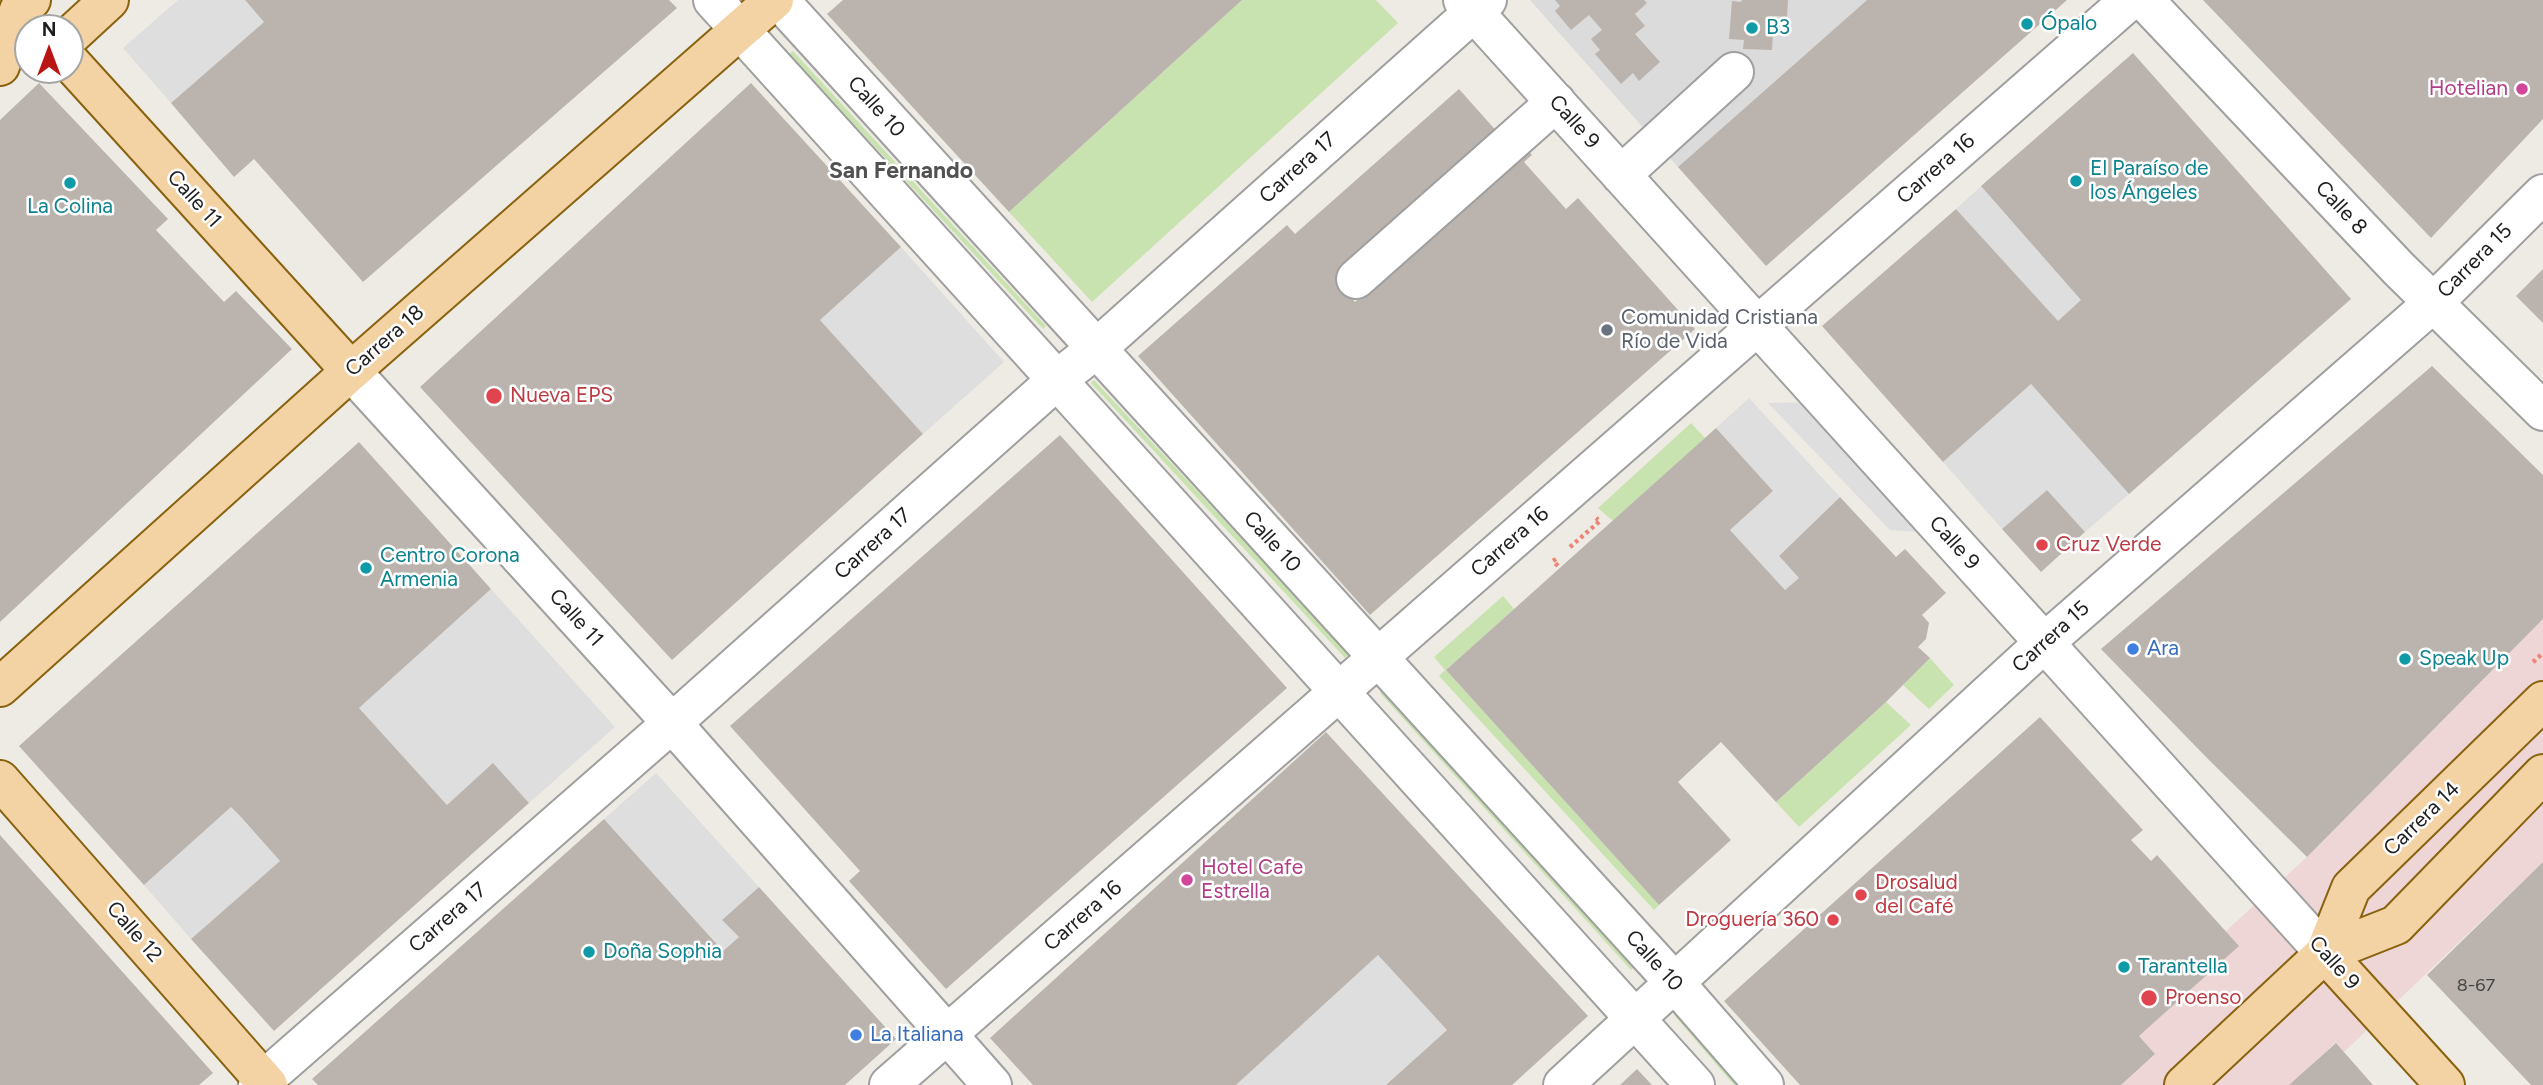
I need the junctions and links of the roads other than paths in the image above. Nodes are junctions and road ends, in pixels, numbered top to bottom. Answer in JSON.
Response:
{"nodes":[{"id":1,"x":109,"y":0,"type":"edge"},
{"id":2,"x":713,"y":0,"type":"edge"},
{"id":3,"x":774,"y":0,"type":"edge"},
{"id":4,"x":779,"y":0,"type":"edge"},
{"id":5,"x":2130,"y":0,"type":"edge"},
{"id":6,"x":2144,"y":0,"type":"edge"},
{"id":7,"x":1475,"y":4,"type":"edge"},
{"id":8,"x":84,"y":23,"type":"edge"},
{"id":9,"x":739,"y":28,"type":"junction"},
{"id":10,"x":14,"y":35,"type":"edge"},
{"id":11,"x":0,"y":66,"type":"edge"},
{"id":12,"x":1734,"y":72,"type":"dead end"},
{"id":13,"x":84,"y":77,"type":"edge"},
{"id":14,"x":1556,"y":102,"type":"junction"},
{"id":15,"x":1621,"y":174,"type":"junction"},
{"id":16,"x":2543,"y":194,"type":"edge"},
{"id":17,"x":1356,"y":279,"type":"dead end"},
{"id":18,"x":2432,"y":303,"type":"junction"},
{"id":19,"x":1757,"y":325,"type":"junction"},
{"id":20,"x":1096,"y":349,"type":"junction"},
{"id":21,"x":351,"y":371,"type":"junction"},
{"id":22,"x":1058,"y":379,"type":"junction"},
{"id":23,"x":2543,"y":411,"type":"edge"},
{"id":24,"x":2045,"y":643,"type":"junction"},
{"id":25,"x":1377,"y":658,"type":"junction"},
{"id":26,"x":0,"y":687,"type":"edge"},
{"id":27,"x":1340,"y":691,"type":"junction"},
{"id":28,"x":2543,"y":701,"type":"edge"},
{"id":29,"x":671,"y":723,"type":"junction"},
{"id":30,"x":2543,"y":774,"type":"edge"},
{"id":31,"x":0,"y":780,"type":"edge"},
{"id":32,"x":2325,"y":953,"type":"junction"},
{"id":33,"x":1675,"y":983,"type":"junction"},
{"id":34,"x":1637,"y":1019,"type":"junction"},
{"id":35,"x":947,"y":1035,"type":"junction"},
{"id":36,"x":263,"y":1083,"type":"edge"},
{"id":37,"x":890,"y":1085,"type":"edge"},
{"id":38,"x":992,"y":1085,"type":"edge"},
{"id":39,"x":1563,"y":1085,"type":"edge"},
{"id":40,"x":1695,"y":1085,"type":"edge"},
{"id":41,"x":1764,"y":1085,"type":"edge"},
{"id":42,"x":2184,"y":1085,"type":"edge"},
{"id":43,"x":2445,"y":1085,"type":"edge"}],
"edges":[{"from":1,"to":8,"type":"main road"},
{"from":2,"to":9,"type":"street"},
{"from":3,"to":9,"type":"main road","name":"Carrera 18"},
{"from":4,"to":20,"type":"street","name":"Calle 10"},
{"from":5,"to":19,"type":"street","name":"Carrera 16"},
{"from":6,"to":18,"type":"street","name":"Calle 8"},
{"from":7,"to":14,"type":"street","name":"Calle 9"},
{"from":7,"to":20,"type":"street","name":"Carrera 17"},
{"from":9,"to":21,"type":"main road","name":"Carrera 18"},
{"from":9,"to":22,"type":"street"},
{"from":10,"to":11,"type":"main road"},
{"from":12,"to":15,"type":"street"},
{"from":13,"to":21,"type":"main road","name":"Calle 11"},
{"from":14,"to":15,"type":"street","name":"Calle 9"},
{"from":14,"to":17,"type":"street"},
{"from":15,"to":19,"type":"street","name":"Calle 9"},
{"from":16,"to":18,"type":"street","name":"Carrera 15"},
{"from":18,"to":23,"type":"street","name":"Calle 8"},
{"from":18,"to":24,"type":"street","name":"Carrera 15"},
{"from":19,"to":24,"type":"street","name":"Calle 9"},
{"from":19,"to":25,"type":"street","name":"Carrera 16"},
{"from":20,"to":22,"type":"street","name":"Carrera 17"},
{"from":20,"to":25,"type":"street","name":"Calle 10"},
{"from":21,"to":26,"type":"main road","name":"Carrera 18"},
{"from":21,"to":29,"type":"street","name":"Calle 11"},
{"from":22,"to":27,"type":"street"},
{"from":22,"to":29,"type":"street","name":"Carrera 17"},
{"from":24,"to":32,"type":"street","name":"Calle 9"},
{"from":24,"to":33,"type":"street","name":"Carrera 15"},
{"from":25,"to":27,"type":"street","name":"Carrera 16"},
{"from":25,"to":33,"type":"street","name":"Calle 10"},
{"from":27,"to":34,"type":"street"},
{"from":27,"to":35,"type":"street","name":"Carrera 16"},
{"from":28,"to":32,"type":"main road","name":"Carrera 14"},
{"from":29,"to":35,"type":"street","name":"Calle 11"},
{"from":29,"to":36,"type":"street","name":"Carrera 17"},
{"from":30,"to":32,"type":"main road","name":"Carrera 14"},
{"from":31,"to":36,"type":"main road","name":"Calle 12"},
{"from":32,"to":42,"type":"main road","name":"Carrera 14"},
{"from":32,"to":43,"type":"main road","name":"Calle 9"},
{"from":33,"to":34,"type":"street","name":"Carrera 15"},
{"from":33,"to":41,"type":"street","name":"Calle 10"},
{"from":34,"to":39,"type":"street","name":"Carrera 15"},
{"from":34,"to":40,"type":"street"},
{"from":35,"to":37,"type":"street","name":"Carrera 16"},
{"from":35,"to":38,"type":"street","name":"Calle 11"}]}
